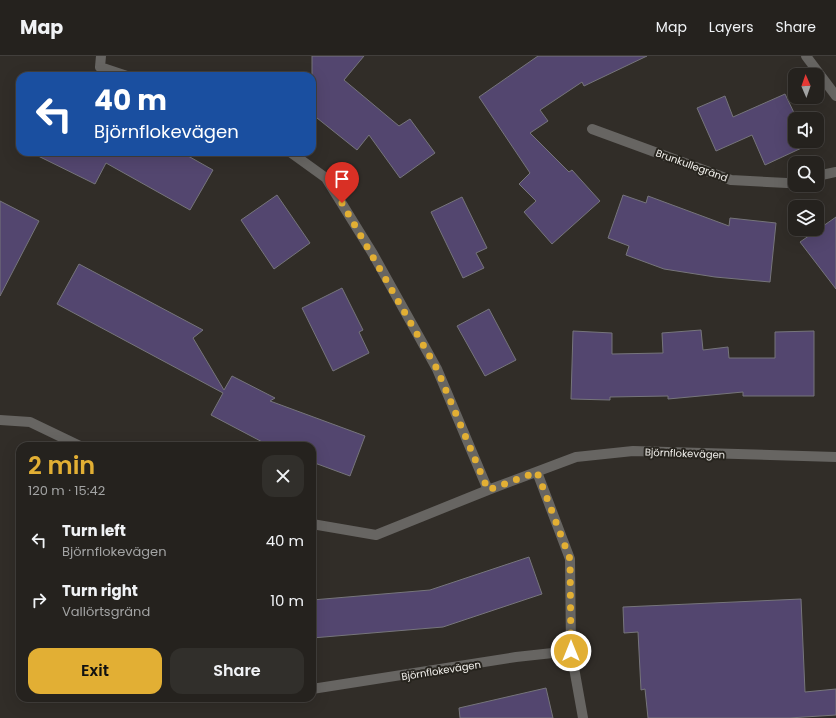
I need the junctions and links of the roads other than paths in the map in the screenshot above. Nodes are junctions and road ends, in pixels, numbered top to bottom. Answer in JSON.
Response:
{"nodes":[{"id":1,"x":101,"y":56,"type":"edge"},
{"id":2,"x":806,"y":56,"type":"edge"},
{"id":3,"x":115,"y":72,"type":"edge"},
{"id":4,"x":836,"y":96,"type":"edge"},
{"id":5,"x":592,"y":129,"type":"dead end"},
{"id":6,"x":296,"y":156,"type":"edge"},
{"id":7,"x":836,"y":172,"type":"edge"},
{"id":8,"x":824,"y":175,"type":"edge"},
{"id":9,"x":788,"y":183,"type":"edge"},
{"id":10,"x":0,"y":420,"type":"edge"},
{"id":11,"x":72,"y":442,"type":"edge"},
{"id":12,"x":836,"y":457,"type":"edge"},
{"id":13,"x":537,"y":472,"type":"junction"},
{"id":14,"x":488,"y":490,"type":"junction"},
{"id":15,"x":316,"y":525,"type":"edge"},
{"id":16,"x":571,"y":651,"type":"junction"},
{"id":17,"x":316,"y":688,"type":"edge"},
{"id":18,"x":583,"y":718,"type":"edge"}],
"edges":[{"from":1,"to":3,"type":"street"},
{"from":2,"to":4,"type":"street"},
{"from":5,"to":9,"type":"street","name":"Brunkullegränd"},
{"from":6,"to":14,"type":"street"},
{"from":7,"to":8,"type":"street"},
{"from":10,"to":11,"type":"street"},
{"from":12,"to":13,"type":"street","name":"Björnflokevägen"},
{"from":13,"to":14,"type":"street","name":"Björnflokevägen"},
{"from":13,"to":16,"type":"street"},
{"from":14,"to":15,"type":"street","name":"Björnflokevägen"},
{"from":16,"to":17,"type":"street","name":"Björnflokevägen"},
{"from":16,"to":18,"type":"street"}]}
